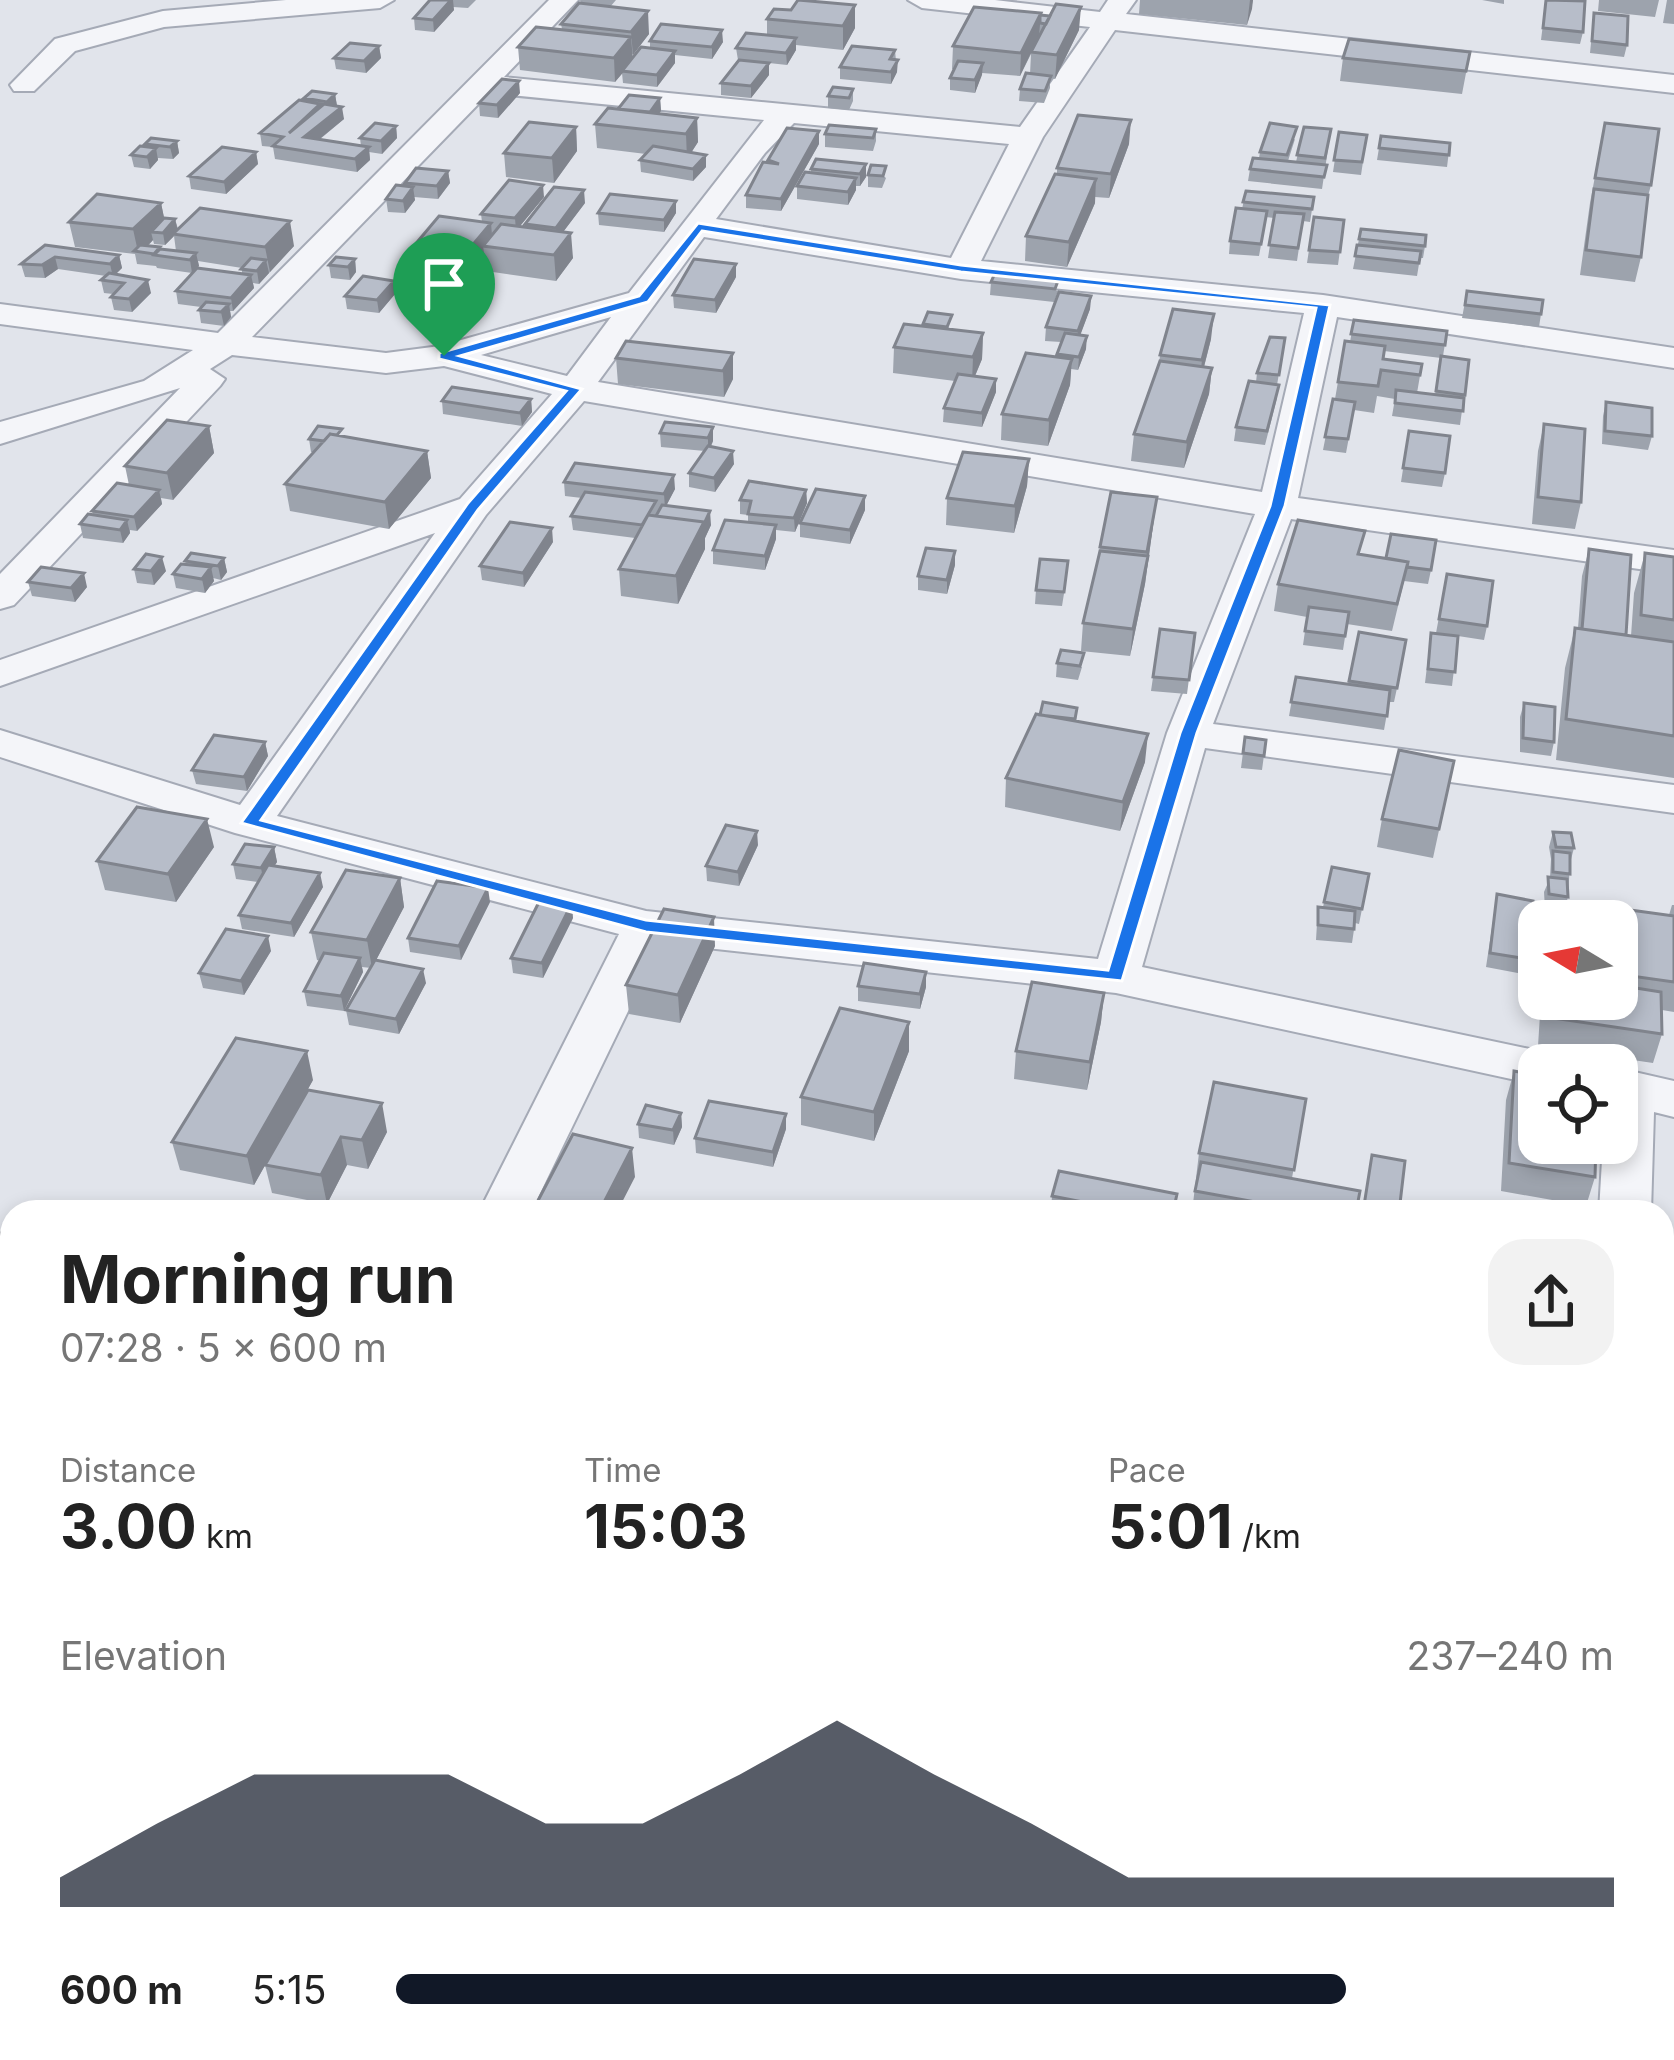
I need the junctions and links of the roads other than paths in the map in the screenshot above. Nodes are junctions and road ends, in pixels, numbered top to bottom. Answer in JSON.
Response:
{"nodes":[{"id":1,"x":134,"y":0,"type":"edge"},
{"id":2,"x":380,"y":0,"type":"edge"},
{"id":3,"x":563,"y":0,"type":"edge"},
{"id":4,"x":922,"y":0,"type":"edge"},
{"id":5,"x":254,"y":12,"type":"junction"},
{"id":6,"x":1116,"y":12,"type":"edge"},
{"id":7,"x":163,"y":19,"type":"junction"},
{"id":8,"x":192,"y":46,"type":"dead end"},
{"id":9,"x":88,"y":69,"type":"dead end"},
{"id":10,"x":478,"y":83,"type":"junction"},
{"id":11,"x":1674,"y":84,"type":"edge"},
{"id":12,"x":12,"y":89,"type":"edge"},
{"id":13,"x":784,"y":116,"type":"junction"},
{"id":14,"x":1028,"y":137,"type":"junction"},
{"id":15,"x":698,"y":226,"type":"junction"},
{"id":16,"x":961,"y":268,"type":"junction"},
{"id":17,"x":644,"y":299,"type":"junction"},
{"id":18,"x":1323,"y":305,"type":"junction"},
{"id":19,"x":0,"y":314,"type":"edge"},
{"id":20,"x":226,"y":344,"type":"junction"},
{"id":21,"x":444,"y":356,"type":"junction"},
{"id":22,"x":1674,"y":358,"type":"edge"},
{"id":23,"x":575,"y":389,"type":"junction"},
{"id":24,"x":0,"y":433,"type":"edge"},
{"id":25,"x":1277,"y":506,"type":"junction"},
{"id":26,"x":473,"y":507,"type":"junction"},
{"id":27,"x":1674,"y":562,"type":"edge"},
{"id":28,"x":0,"y":597,"type":"edge"},
{"id":29,"x":0,"y":674,"type":"edge"},
{"id":30,"x":1188,"y":733,"type":"junction"},
{"id":31,"x":0,"y":743,"type":"edge"},
{"id":32,"x":1674,"y":799,"type":"edge"},
{"id":33,"x":250,"y":823,"type":"junction"},
{"id":34,"x":646,"y":926,"type":"junction"},
{"id":35,"x":1116,"y":977,"type":"junction"},
{"id":36,"x":1518,"y":1063,"type":"edge"},
{"id":37,"x":1640,"y":1090,"type":"edge"},
{"id":38,"x":511,"y":1200,"type":"edge"},
{"id":39,"x":1626,"y":1200,"type":"edge"}],
"edges":[{"from":1,"to":7,"type":"street"},
{"from":2,"to":5,"type":"street"},
{"from":3,"to":10,"type":"street"},
{"from":4,"to":6,"type":"street"},
{"from":5,"to":7,"type":"street"},
{"from":5,"to":8,"type":"street"},
{"from":6,"to":11,"type":"street"},
{"from":6,"to":14,"type":"street"},
{"from":7,"to":12,"type":"street"},
{"from":9,"to":12,"type":"street"},
{"from":10,"to":13,"type":"street"},
{"from":10,"to":20,"type":"street"},
{"from":13,"to":14,"type":"street"},
{"from":13,"to":15,"type":"street"},
{"from":14,"to":16,"type":"street"},
{"from":15,"to":16,"type":"street"},
{"from":15,"to":17,"type":"street"},
{"from":16,"to":18,"type":"street"},
{"from":17,"to":21,"type":"street"},
{"from":17,"to":23,"type":"street"},
{"from":18,"to":22,"type":"street"},
{"from":18,"to":25,"type":"street"},
{"from":19,"to":20,"type":"street"},
{"from":20,"to":21,"type":"street"},
{"from":20,"to":24,"type":"street"},
{"from":20,"to":28,"type":"street"},
{"from":21,"to":23,"type":"street"},
{"from":23,"to":25,"type":"street"},
{"from":23,"to":26,"type":"street"},
{"from":25,"to":27,"type":"street"},
{"from":25,"to":30,"type":"street"},
{"from":26,"to":29,"type":"street"},
{"from":26,"to":33,"type":"street"},
{"from":30,"to":32,"type":"street"},
{"from":30,"to":35,"type":"street"},
{"from":31,"to":33,"type":"street"},
{"from":33,"to":34,"type":"street"},
{"from":34,"to":35,"type":"street"},
{"from":34,"to":38,"type":"street"},
{"from":35,"to":36,"type":"street"},
{"from":37,"to":39,"type":"street"}]}
